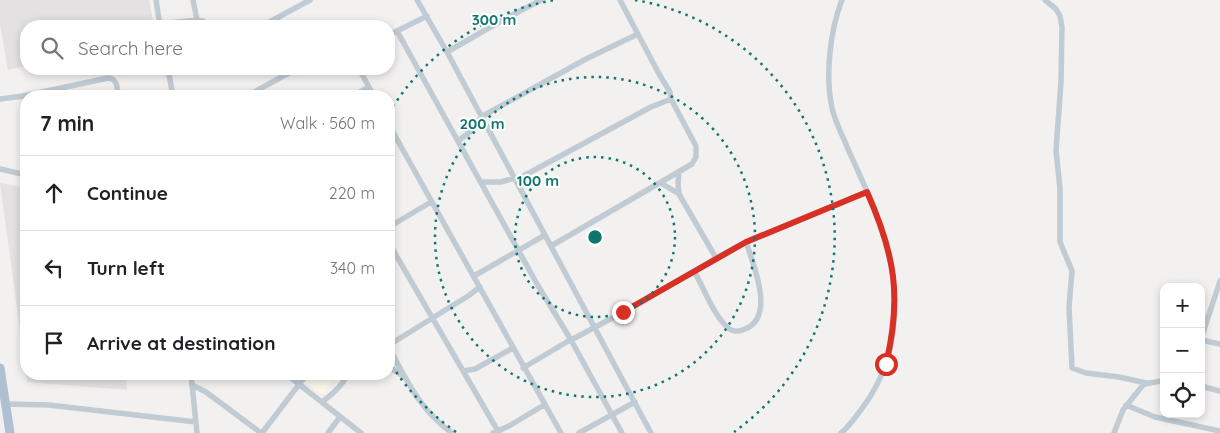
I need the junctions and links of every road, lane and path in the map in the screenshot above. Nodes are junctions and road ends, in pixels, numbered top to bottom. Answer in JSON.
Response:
{"nodes":[{"id":1,"x":156,"y":0,"type":"edge"},
{"id":2,"x":193,"y":0,"type":"edge"},
{"id":3,"x":310,"y":0,"type":"edge"},
{"id":4,"x":418,"y":0,"type":"edge"},
{"id":5,"x":541,"y":0,"type":"edge"},
{"id":6,"x":620,"y":0,"type":"edge"},
{"id":7,"x":842,"y":0,"type":"edge"},
{"id":8,"x":1045,"y":0,"type":"edge"},
{"id":9,"x":427,"y":16,"type":"junction"},
{"id":10,"x":159,"y":20,"type":"edge"},
{"id":11,"x":197,"y":20,"type":"edge"},
{"id":12,"x":273,"y":20,"type":"edge"},
{"id":13,"x":397,"y":31,"type":"joint"},
{"id":14,"x":638,"y":34,"type":"junction"},
{"id":15,"x":447,"y":52,"type":"junction"},
{"id":16,"x":169,"y":75,"type":"edge"},
{"id":17,"x":285,"y":75,"type":"edge"},
{"id":18,"x":362,"y":75,"type":"edge"},
{"id":19,"x":368,"y":87,"type":"junction"},
{"id":20,"x":60,"y":88,"type":"joint"},
{"id":21,"x":51,"y":90,"type":"edge"},
{"id":22,"x":117,"y":90,"type":"edge"},
{"id":23,"x":172,"y":90,"type":"edge"},
{"id":24,"x":258,"y":90,"type":"edge"},
{"id":25,"x":363,"y":90,"type":"edge"},
{"id":26,"x":370,"y":90,"type":"edge"},
{"id":27,"x":20,"y":96,"type":"edge"},
{"id":28,"x":0,"y":99,"type":"edge"},
{"id":29,"x":671,"y":99,"type":"junction"},
{"id":30,"x":481,"y":117,"type":"junction"},
{"id":31,"x":395,"y":136,"type":"edge"},
{"id":32,"x":458,"y":141,"type":"junction"},
{"id":33,"x":0,"y":169,"type":"edge"},
{"id":34,"x":679,"y":172,"type":"junction"},
{"id":35,"x":20,"y":174,"type":"edge"},
{"id":36,"x":516,"y":179,"type":"junction"},
{"id":37,"x":481,"y":182,"type":"junction"},
{"id":38,"x":661,"y":182,"type":"junction"},
{"id":39,"x":867,"y":192,"type":"junction"},
{"id":40,"x":679,"y":194,"type":"junction"},
{"id":41,"x":431,"y":202,"type":"junction"},
{"id":42,"x":395,"y":223,"type":"edge"},
{"id":43,"x":545,"y":235,"type":"junction"},
{"id":44,"x":746,"y":242,"type":"junction"},
{"id":45,"x":551,"y":246,"type":"junction"},
{"id":46,"x":520,"y":251,"type":"junction"},
{"id":47,"x":395,"y":254,"type":"edge"},
{"id":48,"x":716,"y":258,"type":"junction"},
{"id":49,"x":694,"y":271,"type":"junction"},
{"id":50,"x":474,"y":276,"type":"junction"},
{"id":51,"x":1220,"y":281,"type":"edge"},
{"id":52,"x":480,"y":287,"type":"junction"},
{"id":53,"x":432,"y":319,"type":"junction"},
{"id":54,"x":595,"y":327,"type":"junction"},
{"id":55,"x":1205,"y":328,"type":"edge"},
{"id":56,"x":570,"y":340,"type":"junction"},
{"id":57,"x":1205,"y":340,"type":"edge"},
{"id":58,"x":395,"y":342,"type":"edge"},
{"id":59,"x":1220,"y":344,"type":"edge"},
{"id":60,"x":513,"y":348,"type":"junction"},
{"id":61,"x":395,"y":359,"type":"edge"},
{"id":62,"x":0,"y":368,"type":"edge"},
{"id":63,"x":523,"y":368,"type":"junction"},
{"id":64,"x":395,"y":371,"type":"edge"},
{"id":65,"x":463,"y":371,"type":"junction"},
{"id":66,"x":403,"y":376,"type":"junction"},
{"id":67,"x":192,"y":380,"type":"edge"},
{"id":68,"x":294,"y":380,"type":"edge"},
{"id":69,"x":302,"y":380,"type":"edge"},
{"id":70,"x":345,"y":380,"type":"edge"},
{"id":71,"x":1160,"y":381,"type":"edge"},
{"id":72,"x":1149,"y":383,"type":"junction"},
{"id":73,"x":192,"y":384,"type":"junction"},
{"id":74,"x":299,"y":384,"type":"junction"},
{"id":75,"x":1160,"y":385,"type":"edge"},
{"id":76,"x":1205,"y":387,"type":"edge"},
{"id":77,"x":1220,"y":391,"type":"edge"},
{"id":78,"x":322,"y":402,"type":"junction"},
{"id":79,"x":635,"y":402,"type":"junction"},
{"id":80,"x":5,"y":404,"type":"junction"},
{"id":81,"x":544,"y":405,"type":"junction"},
{"id":82,"x":1126,"y":405,"type":"junction"},
{"id":83,"x":612,"y":414,"type":"junction"},
{"id":84,"x":340,"y":417,"type":"junction"},
{"id":85,"x":196,"y":422,"type":"junction"},
{"id":86,"x":847,"y":431,"type":"edge"},
{"id":87,"x":1220,"y":431,"type":"edge"},
{"id":88,"x":497,"y":432,"type":"edge"},
{"id":89,"x":10,"y":433,"type":"edge"},
{"id":90,"x":197,"y":433,"type":"edge"},
{"id":91,"x":261,"y":433,"type":"edge"},
{"id":92,"x":328,"y":433,"type":"edge"},
{"id":93,"x":361,"y":433,"type":"edge"},
{"id":94,"x":452,"y":433,"type":"edge"},
{"id":95,"x":561,"y":433,"type":"edge"},
{"id":96,"x":579,"y":433,"type":"edge"},
{"id":97,"x":622,"y":433,"type":"edge"},
{"id":98,"x":651,"y":433,"type":"edge"},
{"id":99,"x":841,"y":433,"type":"edge"},
{"id":100,"x":1114,"y":433,"type":"edge"}],
"edges":[{"from":1,"to":10,"type":"street"},
{"from":2,"to":11,"type":"street"},
{"from":3,"to":12,"type":"street"},
{"from":4,"to":9,"type":"street"},
{"from":5,"to":15,"type":"street"},
{"from":6,"to":14,"type":"street"},
{"from":7,"to":39,"type":"street"},
{"from":8,"to":72,"type":"street"},
{"from":9,"to":13,"type":"street"},
{"from":9,"to":15,"type":"street"},
{"from":13,"to":32,"type":"street"},
{"from":14,"to":29,"type":"street"},
{"from":14,"to":30,"type":"street"},
{"from":15,"to":30,"type":"street"},
{"from":16,"to":23,"type":"street"},
{"from":17,"to":24,"type":"street"},
{"from":18,"to":19,"type":"street"},
{"from":19,"to":25,"type":"street"},
{"from":19,"to":26,"type":"street"},
{"from":20,"to":21,"type":"street"},
{"from":20,"to":22,"type":"street"},
{"from":27,"to":28,"type":"street"},
{"from":29,"to":34,"type":"street"},
{"from":29,"to":36,"type":"street"},
{"from":30,"to":32,"type":"street"},
{"from":30,"to":36,"type":"street"},
{"from":31,"to":41,"type":"street"},
{"from":32,"to":37,"type":"street"},
{"from":33,"to":35,"type":"street"},
{"from":34,"to":38,"type":"street"},
{"from":34,"to":40,"type":"street"},
{"from":36,"to":37,"type":"street"},
{"from":36,"to":43,"type":"street"},
{"from":37,"to":46,"type":"street"},
{"from":38,"to":40,"type":"street"},
{"from":38,"to":45,"type":"street"},
{"from":39,"to":44,"type":"street"},
{"from":39,"to":86,"type":"street"},
{"from":40,"to":48,"type":"street"},
{"from":41,"to":42,"type":"street"},
{"from":41,"to":50,"type":"street"},
{"from":43,"to":45,"type":"street"},
{"from":43,"to":46,"type":"street"},
{"from":44,"to":48,"type":"street"},
{"from":44,"to":49,"type":"street"},
{"from":45,"to":54,"type":"street"},
{"from":46,"to":50,"type":"street"},
{"from":46,"to":56,"type":"street"},
{"from":47,"to":53,"type":"street"},
{"from":48,"to":49,"type":"street"},
{"from":49,"to":54,"type":"street"},
{"from":50,"to":52,"type":"street"},
{"from":51,"to":55,"type":"street"},
{"from":52,"to":53,"type":"street"},
{"from":52,"to":60,"type":"street"},
{"from":53,"to":58,"type":"street"},
{"from":53,"to":65,"type":"street"},
{"from":54,"to":56,"type":"street"},
{"from":54,"to":79,"type":"street"},
{"from":56,"to":63,"type":"street"},
{"from":56,"to":83,"type":"street"},
{"from":57,"to":59,"type":"street"},
{"from":60,"to":63,"type":"street"},
{"from":60,"to":65,"type":"street"},
{"from":61,"to":66,"type":"street"},
{"from":62,"to":80,"type":"main road"},
{"from":63,"to":81,"type":"street"},
{"from":64,"to":66,"type":"street"},
{"from":65,"to":88,"type":"street"},
{"from":66,"to":94,"type":"street"},
{"from":67,"to":73,"type":"street"},
{"from":68,"to":74,"type":"street"},
{"from":69,"to":74,"type":"street"},
{"from":70,"to":78,"type":"street"},
{"from":71,"to":72,"type":"street"},
{"from":72,"to":75,"type":"street"},
{"from":72,"to":82,"type":"street"},
{"from":73,"to":85,"type":"street"},
{"from":73,"to":91,"type":"street"},
{"from":74,"to":78,"type":"street"},
{"from":74,"to":91,"type":"street"},
{"from":76,"to":77,"type":"street"},
{"from":78,"to":84,"type":"street"},
{"from":79,"to":83,"type":"street"},
{"from":79,"to":98,"type":"street"},
{"from":80,"to":85,"type":"street"},
{"from":80,"to":89,"type":"main road"},
{"from":81,"to":88,"type":"street"},
{"from":81,"to":95,"type":"street"},
{"from":82,"to":87,"type":"street"},
{"from":82,"to":100,"type":"street"},
{"from":83,"to":96,"type":"street"},
{"from":83,"to":97,"type":"street"},
{"from":84,"to":92,"type":"street"},
{"from":84,"to":93,"type":"street"},
{"from":85,"to":90,"type":"street"},
{"from":86,"to":99,"type":"street"}]}
